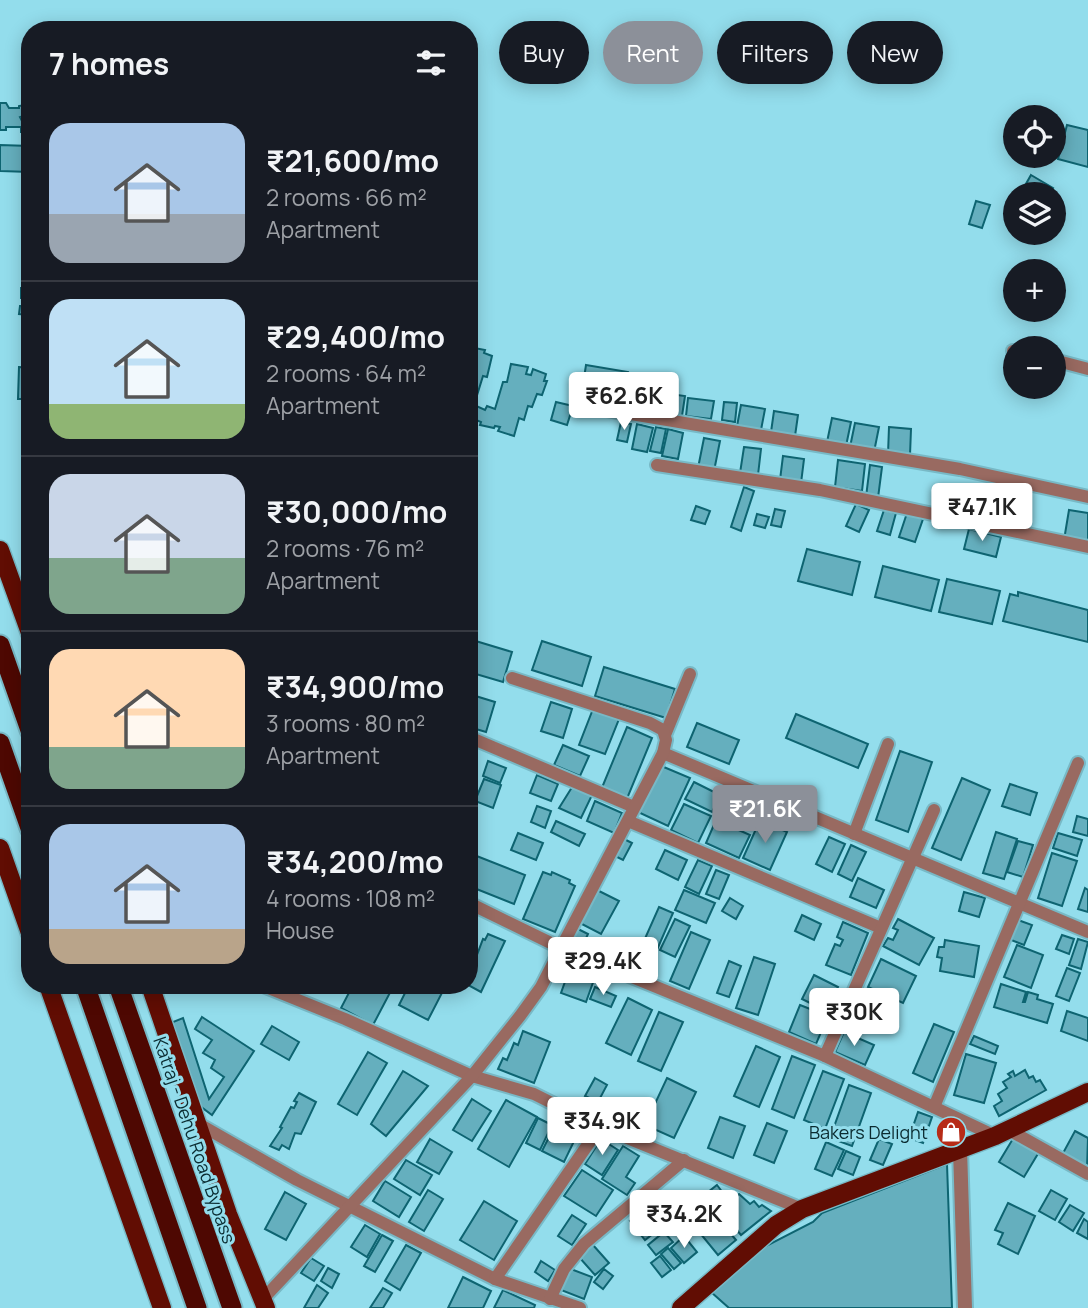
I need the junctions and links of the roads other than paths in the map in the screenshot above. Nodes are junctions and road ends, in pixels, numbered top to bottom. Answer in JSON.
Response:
{"nodes":[{"id":1,"x":1066,"y":363,"type":"edge"},
{"id":2,"x":1088,"y":369,"type":"edge"},
{"id":3,"x":577,"y":405,"type":"dead end"},
{"id":4,"x":657,"y":465,"type":"dead end"},
{"id":5,"x":1088,"y":497,"type":"edge"},
{"id":6,"x":1088,"y":547,"type":"edge"},
{"id":7,"x":0,"y":550,"type":"edge"},
{"id":8,"x":21,"y":609,"type":"edge"},
{"id":9,"x":0,"y":645,"type":"edge"},
{"id":10,"x":690,"y":674,"type":"dead end"},
{"id":11,"x":512,"y":678,"type":"dead end"},
{"id":12,"x":21,"y":704,"type":"edge"},
{"id":13,"x":665,"y":735,"type":"junction"},
{"id":14,"x":478,"y":741,"type":"edge"},
{"id":15,"x":0,"y":743,"type":"edge"},
{"id":16,"x":888,"y":744,"type":"dead end"},
{"id":17,"x":663,"y":753,"type":"junction"},
{"id":18,"x":1078,"y":763,"type":"dead end"},
{"id":19,"x":21,"y":802,"type":"edge"},
{"id":20,"x":634,"y":807,"type":"junction"},
{"id":21,"x":934,"y":810,"type":"dead end"},
{"id":22,"x":628,"y":821,"type":"junction"},
{"id":23,"x":854,"y":834,"type":"junction"},
{"id":24,"x":0,"y":848,"type":"edge"},
{"id":25,"x":912,"y":859,"type":"junction"},
{"id":26,"x":1021,"y":905,"type":"junction"},
{"id":27,"x":478,"y":907,"type":"edge"},
{"id":28,"x":21,"y":908,"type":"edge"},
{"id":29,"x":881,"y":928,"type":"junction"},
{"id":30,"x":1088,"y":932,"type":"edge"},
{"id":31,"x":561,"y":948,"type":"junction"},
{"id":32,"x":51,"y":994,"type":"edge"},
{"id":33,"x":88,"y":994,"type":"edge"},
{"id":34,"x":121,"y":994,"type":"edge"},
{"id":35,"x":153,"y":994,"type":"edge"},
{"id":36,"x":283,"y":994,"type":"edge"},
{"id":37,"x":825,"y":1056,"type":"junction"},
{"id":38,"x":472,"y":1076,"type":"junction"},
{"id":39,"x":1087,"y":1094,"type":"edge"},
{"id":40,"x":934,"y":1107,"type":"junction"},
{"id":41,"x":197,"y":1123,"type":"junction"},
{"id":42,"x":600,"y":1127,"type":"junction"},
{"id":43,"x":1002,"y":1133,"type":"junction"},
{"id":44,"x":960,"y":1149,"type":"junction"},
{"id":45,"x":684,"y":1160,"type":"junction"},
{"id":46,"x":1088,"y":1174,"type":"edge"},
{"id":47,"x":351,"y":1206,"type":"junction"},
{"id":48,"x":802,"y":1209,"type":"junction"},
{"id":49,"x":495,"y":1279,"type":"junction"},
{"id":50,"x":550,"y":1298,"type":"junction"},
{"id":51,"x":264,"y":1303,"type":"edge"},
{"id":52,"x":162,"y":1308,"type":"edge"},
{"id":53,"x":197,"y":1308,"type":"edge"},
{"id":54,"x":232,"y":1308,"type":"edge"},
{"id":55,"x":580,"y":1308,"type":"edge"},
{"id":56,"x":681,"y":1308,"type":"edge"},
{"id":57,"x":965,"y":1308,"type":"edge"}],
"edges":[{"from":1,"to":2,"type":"street"},
{"from":3,"to":5,"type":"street"},
{"from":4,"to":6,"type":"street"},
{"from":7,"to":8,"type":"main road"},
{"from":9,"to":12,"type":"highway"},
{"from":10,"to":13,"type":"street"},
{"from":11,"to":13,"type":"street"},
{"from":13,"to":17,"type":"street"},
{"from":14,"to":20,"type":"street"},
{"from":15,"to":19,"type":"highway"},
{"from":16,"to":23,"type":"street"},
{"from":17,"to":20,"type":"street"},
{"from":17,"to":23,"type":"street"},
{"from":18,"to":26,"type":"street"},
{"from":20,"to":22,"type":"street"},
{"from":21,"to":25,"type":"street"},
{"from":22,"to":29,"type":"street"},
{"from":22,"to":31,"type":"street"},
{"from":23,"to":25,"type":"street"},
{"from":24,"to":28,"type":"main road"},
{"from":25,"to":26,"type":"street"},
{"from":25,"to":29,"type":"street"},
{"from":26,"to":30,"type":"street"},
{"from":26,"to":40,"type":"street"},
{"from":27,"to":31,"type":"street"},
{"from":29,"to":37,"type":"street"},
{"from":31,"to":37,"type":"street"},
{"from":31,"to":38,"type":"street"},
{"from":32,"to":52,"type":"main road"},
{"from":33,"to":53,"type":"highway"},
{"from":34,"to":54,"type":"highway","name":"Katraj - Dehu Road Bypass"},
{"from":35,"to":41,"type":"main road"},
{"from":36,"to":38,"type":"street"},
{"from":37,"to":40,"type":"street"},
{"from":38,"to":42,"type":"street"},
{"from":38,"to":47,"type":"street"},
{"from":39,"to":43,"type":"main road"},
{"from":40,"to":43,"type":"street"},
{"from":41,"to":47,"type":"street"},
{"from":41,"to":51,"type":"main road"},
{"from":42,"to":45,"type":"street"},
{"from":42,"to":49,"type":"street"},
{"from":43,"to":44,"type":"main road"},
{"from":43,"to":46,"type":"street"},
{"from":44,"to":48,"type":"main road"},
{"from":44,"to":57,"type":"street"},
{"from":45,"to":48,"type":"street"},
{"from":45,"to":50,"type":"street"},
{"from":47,"to":49,"type":"street"},
{"from":47,"to":51,"type":"street"},
{"from":48,"to":56,"type":"main road"},
{"from":49,"to":50,"type":"street"},
{"from":50,"to":55,"type":"street"}]}
